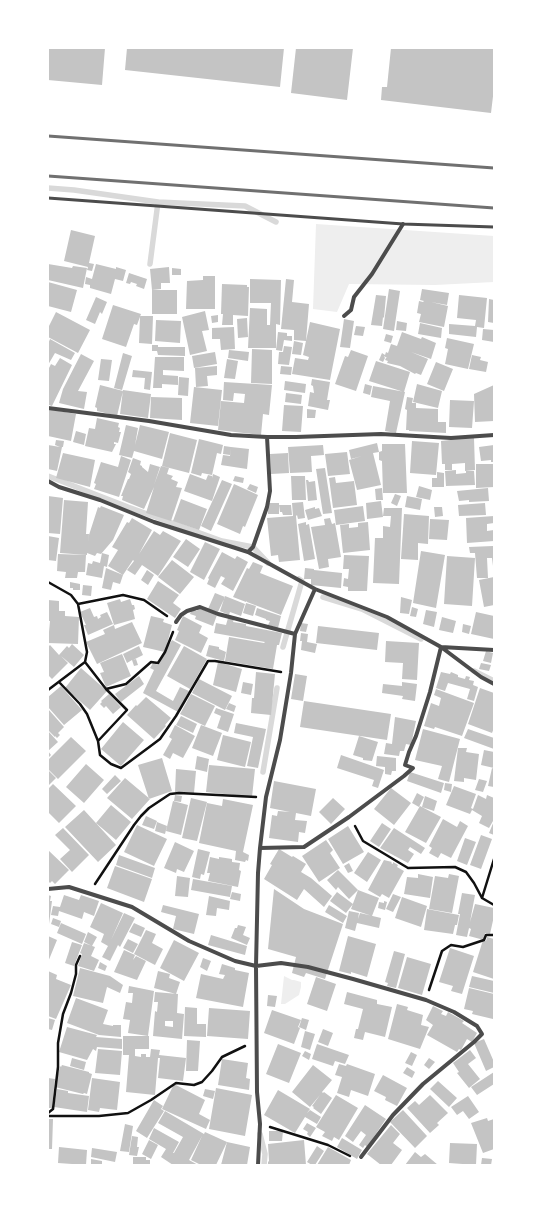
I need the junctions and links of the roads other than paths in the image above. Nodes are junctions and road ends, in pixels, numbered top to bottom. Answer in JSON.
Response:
{"nodes":[{"id":1,"x":48,"y":198,"type":"edge"},
{"id":2,"x":403,"y":224,"type":"junction"},
{"id":3,"x":494,"y":227,"type":"edge"},
{"id":4,"x":344,"y":316,"type":"dead end"},
{"id":5,"x":48,"y":408,"type":"edge"},
{"id":6,"x":494,"y":435,"type":"edge"},
{"id":7,"x":267,"y":436,"type":"junction"},
{"id":8,"x":48,"y":481,"type":"edge"},
{"id":9,"x":248,"y":552,"type":"junction"},
{"id":10,"x":314,"y":589,"type":"junction"},
{"id":11,"x":176,"y":622,"type":"road end"},
{"id":12,"x":295,"y":634,"type":"junction"},
{"id":13,"x":441,"y":647,"type":"junction"},
{"id":14,"x":494,"y":650,"type":"edge"},
{"id":15,"x":494,"y":684,"type":"edge"},
{"id":16,"x":260,"y":848,"type":"junction"},
{"id":17,"x":48,"y":889,"type":"edge"},
{"id":18,"x":256,"y":966,"type":"junction"},
{"id":19,"x":361,"y":1157,"type":"road end"},
{"id":20,"x":258,"y":1165,"type":"edge"}],
"edges":[{"from":1,"to":2,"type":"lane"},
{"from":2,"to":3,"type":"lane"},
{"from":2,"to":4,"type":"street"},
{"from":5,"to":7,"type":"street"},
{"from":6,"to":7,"type":"street"},
{"from":7,"to":9,"type":"street"},
{"from":8,"to":9,"type":"street"},
{"from":9,"to":10,"type":"street"},
{"from":10,"to":12,"type":"street"},
{"from":10,"to":13,"type":"street"},
{"from":11,"to":12,"type":"street"},
{"from":12,"to":16,"type":"street"},
{"from":13,"to":14,"type":"street"},
{"from":13,"to":15,"type":"street"},
{"from":13,"to":16,"type":"street"},
{"from":16,"to":18,"type":"street"},
{"from":17,"to":18,"type":"street"},
{"from":18,"to":19,"type":"street"},
{"from":18,"to":20,"type":"street"}]}
